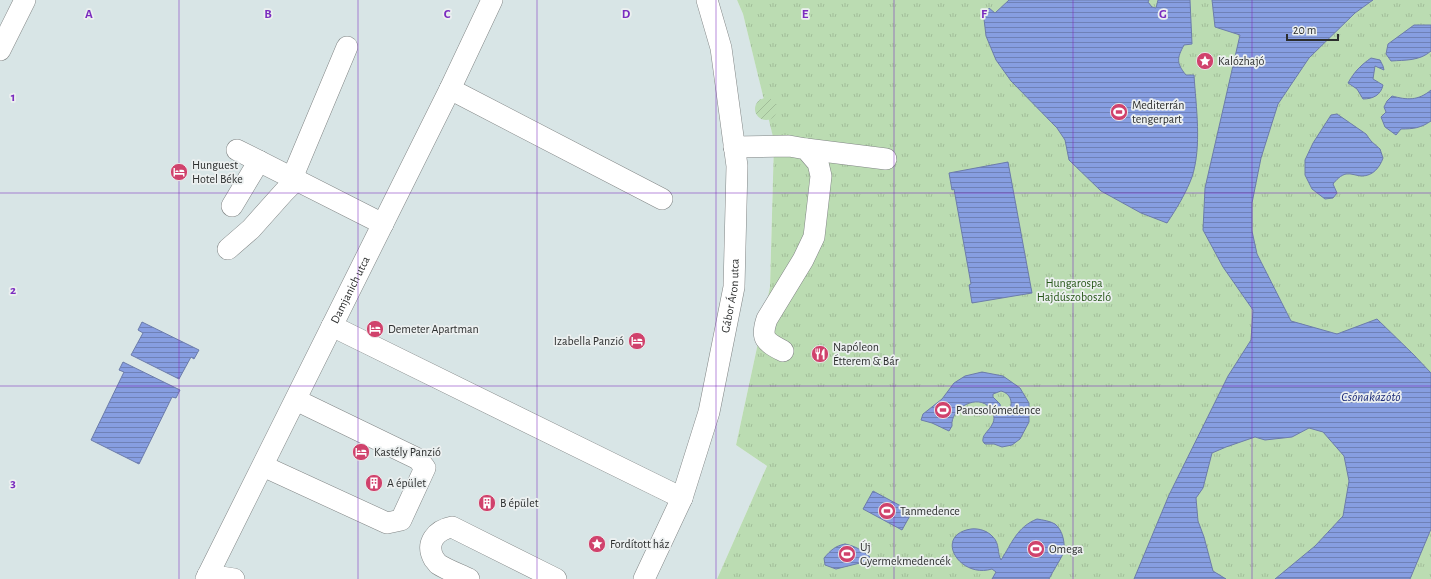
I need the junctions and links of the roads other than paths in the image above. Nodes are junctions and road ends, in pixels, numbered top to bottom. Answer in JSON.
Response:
{"nodes":[{"id":1,"x":25,"y":0,"type":"edge"},
{"id":2,"x":492,"y":0,"type":"edge"},
{"id":3,"x":707,"y":0,"type":"edge"},
{"id":4,"x":348,"y":48,"type":"dead end"},
{"id":5,"x":0,"y":50,"type":"edge"},
{"id":6,"x":450,"y":89,"type":"junction"},
{"id":7,"x":734,"y":147,"type":"junction"},
{"id":8,"x":806,"y":149,"type":"junction"},
{"id":9,"x":237,"y":150,"type":"dead end"},
{"id":10,"x":886,"y":158,"type":"dead end"},
{"id":11,"x":259,"y":161,"type":"junction"},
{"id":12,"x":296,"y":180,"type":"junction"},
{"id":13,"x":662,"y":199,"type":"dead end"},
{"id":14,"x":232,"y":206,"type":"dead end"},
{"id":15,"x":383,"y":224,"type":"junction"},
{"id":16,"x":228,"y":249,"type":"dead end"},
{"id":17,"x":332,"y":326,"type":"junction"},
{"id":18,"x":783,"y":351,"type":"dead end"},
{"id":19,"x":296,"y":400,"type":"junction"},
{"id":20,"x":263,"y":466,"type":"junction"},
{"id":21,"x":682,"y":498,"type":"junction"},
{"id":22,"x":207,"y":577,"type":"edge"},
{"id":23,"x":234,"y":579,"type":"edge"},
{"id":24,"x":469,"y":579,"type":"edge"},
{"id":25,"x":556,"y":579,"type":"edge"},
{"id":26,"x":644,"y":579,"type":"edge"}],
"edges":[{"from":1,"to":5,"type":"street"},
{"from":2,"to":6,"type":"street","name":"Damjanich utca"},
{"from":3,"to":7,"type":"street","name":"Gábor Áron utca"},
{"from":4,"to":12,"type":"street"},
{"from":6,"to":13,"type":"street"},
{"from":6,"to":15,"type":"street","name":"Damjanich utca"},
{"from":7,"to":8,"type":"street"},
{"from":7,"to":21,"type":"street","name":"Gábor Áron utca"},
{"from":8,"to":10,"type":"street"},
{"from":8,"to":18,"type":"street"},
{"from":9,"to":11,"type":"street"},
{"from":11,"to":12,"type":"street"},
{"from":11,"to":14,"type":"street"},
{"from":12,"to":15,"type":"street"},
{"from":12,"to":16,"type":"street"},
{"from":15,"to":17,"type":"street","name":"Damjanich utca"},
{"from":17,"to":19,"type":"street","name":"Damjanich utca"},
{"from":17,"to":21,"type":"street"},
{"from":19,"to":20,"type":"street","name":"Damjanich utca"},
{"from":19,"to":20,"type":"street"},
{"from":20,"to":22,"type":"street","name":"Damjanich utca"},
{"from":21,"to":26,"type":"street","name":"Gábor Áron utca"},
{"from":22,"to":23,"type":"street"},
{"from":24,"to":25,"type":"street"}]}
